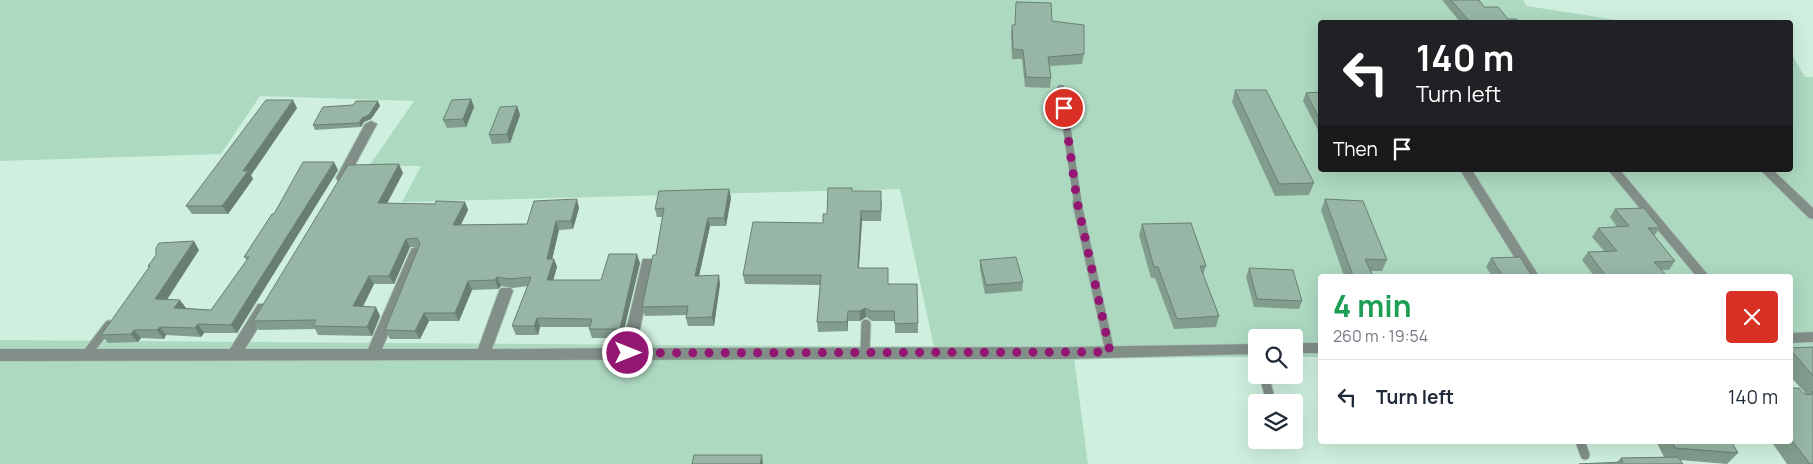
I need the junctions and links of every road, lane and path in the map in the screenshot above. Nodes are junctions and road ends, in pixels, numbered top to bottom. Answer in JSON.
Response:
{"nodes":[{"id":1,"x":1061,"y":89,"type":"dead end"},
{"id":2,"x":371,"y":124,"type":"dead end"},
{"id":3,"x":1467,"y":172,"type":"edge"},
{"id":4,"x":1616,"y":172,"type":"edge"},
{"id":5,"x":1768,"y":172,"type":"edge"},
{"id":6,"x":333,"y":192,"type":"edge"},
{"id":7,"x":1813,"y":215,"type":"edge"},
{"id":8,"x":416,"y":252,"type":"edge"},
{"id":9,"x":648,"y":262,"type":"dead end"},
{"id":10,"x":1532,"y":274,"type":"edge"},
{"id":11,"x":1702,"y":274,"type":"edge"},
{"id":12,"x":506,"y":291,"type":"dead end"},
{"id":13,"x":271,"y":294,"type":"edge"},
{"id":14,"x":116,"y":315,"type":"edge"},
{"id":15,"x":866,"y":324,"type":"dead end"},
{"id":16,"x":1813,"y":337,"type":"edge"},
{"id":17,"x":1793,"y":338,"type":"edge"},
{"id":18,"x":1303,"y":348,"type":"edge"},
{"id":19,"x":1318,"y":348,"type":"edge"},
{"id":20,"x":1248,"y":349,"type":"edge"},
{"id":21,"x":1110,"y":352,"type":"junction"},
{"id":22,"x":235,"y":353,"type":"junction"},
{"id":23,"x":373,"y":353,"type":"junction"},
{"id":24,"x":483,"y":353,"type":"junction"},
{"id":25,"x":628,"y":353,"type":"junction"},
{"id":26,"x":865,"y":353,"type":"junction"},
{"id":27,"x":0,"y":355,"type":"edge"},
{"id":28,"x":86,"y":355,"type":"junction"},
{"id":29,"x":1581,"y":444,"type":"edge"},
{"id":30,"x":1585,"y":455,"type":"dead end"}],
"edges":[{"from":1,"to":21,"type":"lane"},
{"from":2,"to":6,"type":"street"},
{"from":3,"to":10,"type":"street"},
{"from":4,"to":11,"type":"street"},
{"from":5,"to":7,"type":"street"},
{"from":8,"to":23,"type":"street"},
{"from":9,"to":25,"type":"street"},
{"from":12,"to":24,"type":"street"},
{"from":13,"to":22,"type":"street"},
{"from":14,"to":28,"type":"lane"},
{"from":15,"to":26,"type":"lane"},
{"from":16,"to":17,"type":"street"},
{"from":18,"to":19,"type":"street"},
{"from":20,"to":21,"type":"street"},
{"from":21,"to":26,"type":"street"},
{"from":22,"to":23,"type":"street"},
{"from":22,"to":28,"type":"street"},
{"from":23,"to":24,"type":"street"},
{"from":24,"to":25,"type":"street"},
{"from":25,"to":26,"type":"street"},
{"from":27,"to":28,"type":"street"},
{"from":29,"to":30,"type":"lane"}]}
